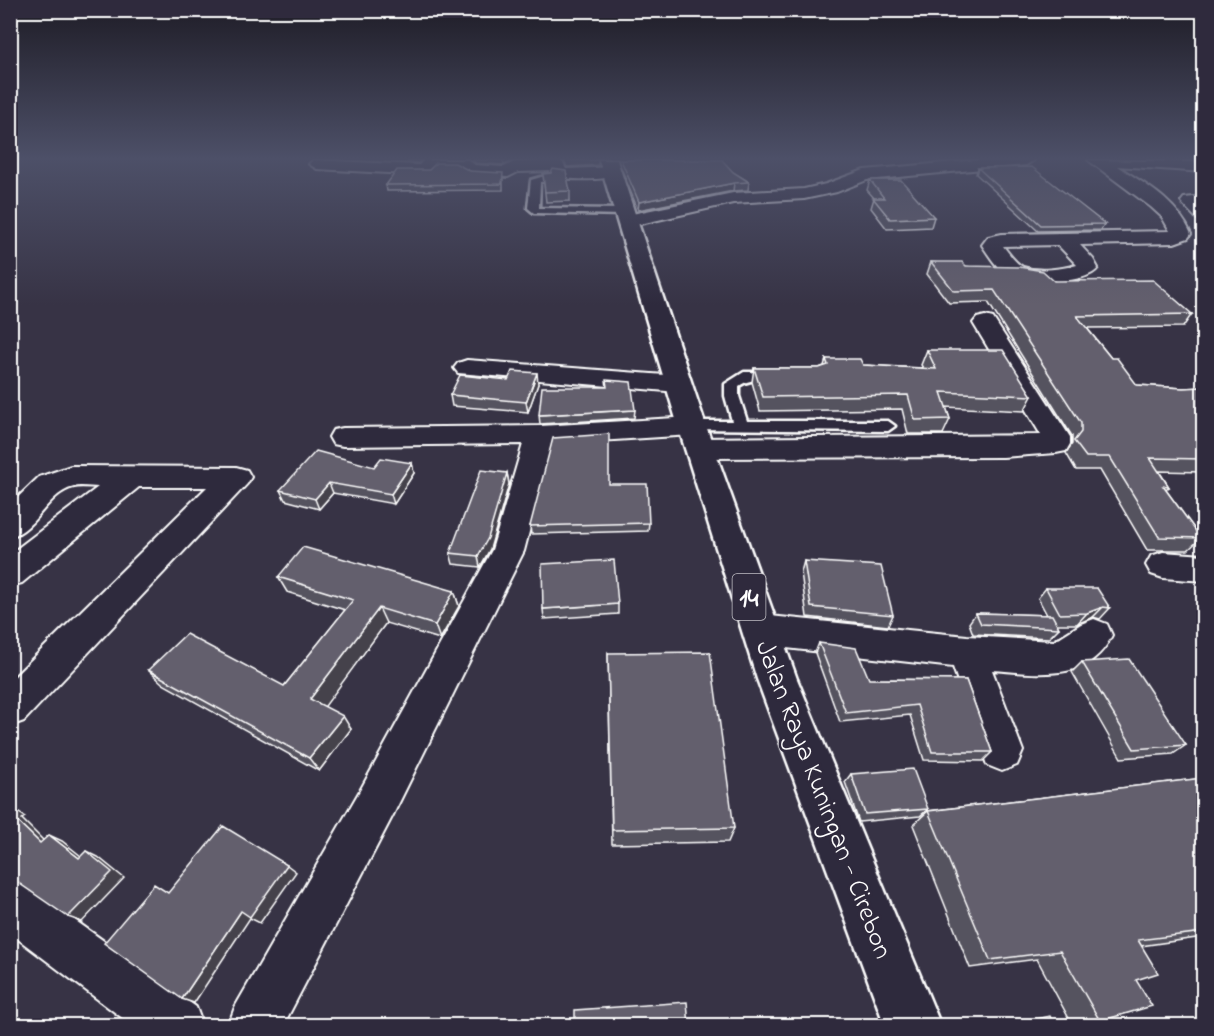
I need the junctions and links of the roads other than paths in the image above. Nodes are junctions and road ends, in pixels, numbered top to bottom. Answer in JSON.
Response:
{"nodes":[{"id":1,"x":533,"y":208,"type":"edge"},
{"id":2,"x":623,"y":208,"type":"edge"},
{"id":3,"x":674,"y":208,"type":"edge"},
{"id":4,"x":1162,"y":208,"type":"edge"},
{"id":5,"x":625,"y":217,"type":"junction"},
{"id":6,"x":1063,"y":239,"type":"dead end"},
{"id":7,"x":985,"y":323,"type":"dead end"},
{"id":8,"x":467,"y":368,"type":"dead end"},
{"id":9,"x":791,"y":376,"type":"edge"},
{"id":10,"x":678,"y":384,"type":"junction"},
{"id":11,"x":741,"y":426,"type":"junction"},
{"id":12,"x":888,"y":426,"type":"dead end"},
{"id":13,"x":540,"y":435,"type":"junction"},
{"id":14,"x":343,"y":437,"type":"dead end"},
{"id":15,"x":695,"y":437,"type":"junction"},
{"id":16,"x":131,"y":477,"type":"junction"},
{"id":17,"x":10,"y":525,"type":"edge"},
{"id":18,"x":1163,"y":565,"type":"dead end"},
{"id":19,"x":1203,"y":568,"type":"edge"},
{"id":20,"x":10,"y":573,"type":"edge"},
{"id":21,"x":760,"y":630,"type":"junction"},
{"id":22,"x":1094,"y":635,"type":"dead end"},
{"id":23,"x":967,"y":652,"type":"junction"},
{"id":24,"x":10,"y":708,"type":"edge"},
{"id":25,"x":1002,"y":751,"type":"dead end"},
{"id":26,"x":10,"y":903,"type":"edge"},
{"id":27,"x":177,"y":1026,"type":"edge"},
{"id":28,"x":254,"y":1026,"type":"edge"},
{"id":29,"x":913,"y":1026,"type":"edge"}],
"edges":[{"from":1,"to":5,"type":"lane"},
{"from":2,"to":5,"type":"highway","name":"Jalan Raya Kuningan - Cirebon","number":"14"},
{"from":3,"to":5,"type":"street"},
{"from":4,"to":6,"type":"street"},
{"from":5,"to":10,"type":"highway","name":"Jalan Raya Kuningan - Cirebon","number":"14"},
{"from":7,"to":15,"type":"street"},
{"from":8,"to":10,"type":"street"},
{"from":9,"to":11,"type":"lane"},
{"from":10,"to":15,"type":"highway","name":"Jalan Raya Kuningan - Cirebon","number":"14"},
{"from":11,"to":12,"type":"lane"},
{"from":11,"to":15,"type":"lane"},
{"from":13,"to":14,"type":"street"},
{"from":13,"to":15,"type":"street"},
{"from":13,"to":28,"type":"street"},
{"from":15,"to":21,"type":"highway","name":"Jalan Raya Kuningan - Cirebon","number":"14"},
{"from":16,"to":17,"type":"street"},
{"from":16,"to":20,"type":"street"},
{"from":16,"to":24,"type":"street"},
{"from":18,"to":19,"type":"street"},
{"from":21,"to":23,"type":"street"},
{"from":21,"to":29,"type":"highway","name":"Jalan Raya Kuningan - Cirebon","number":"14"},
{"from":22,"to":23,"type":"street"},
{"from":23,"to":25,"type":"street"},
{"from":26,"to":27,"type":"street"}]}
